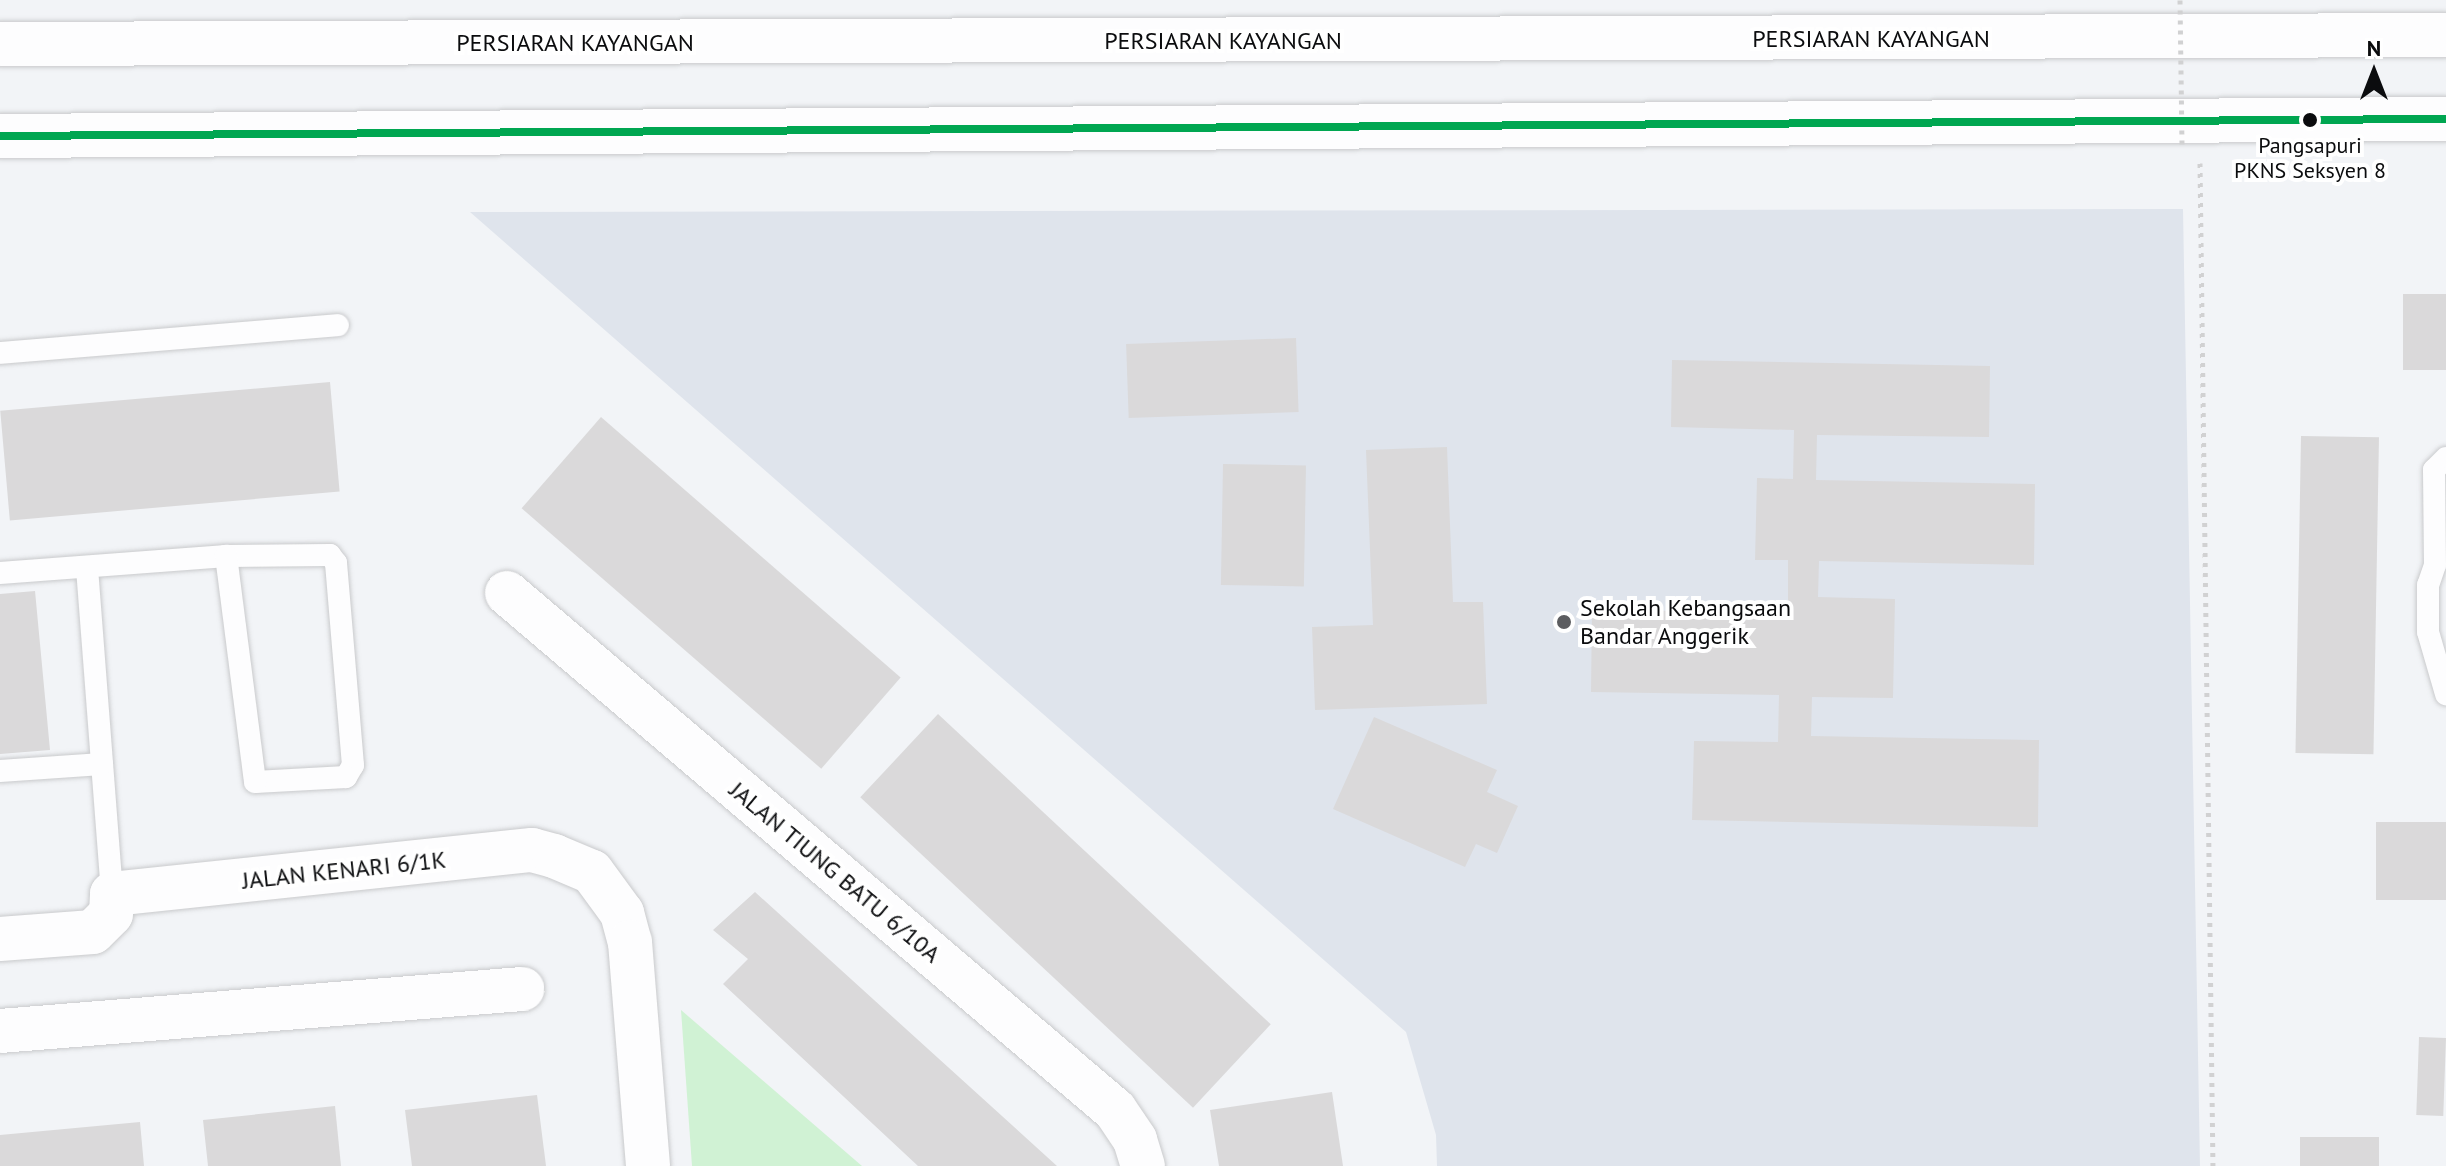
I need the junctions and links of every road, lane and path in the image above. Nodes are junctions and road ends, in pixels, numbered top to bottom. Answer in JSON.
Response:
{"nodes":[{"id":1,"x":2180,"y":0,"type":"edge"},
{"id":2,"x":2446,"y":35,"type":"edge"},
{"id":3,"x":0,"y":44,"type":"edge"},
{"id":4,"x":2446,"y":119,"type":"edge"},
{"id":5,"x":0,"y":136,"type":"edge"},
{"id":6,"x":2182,"y":145,"type":"dead end"},
{"id":7,"x":2200,"y":157,"type":"dead end"},
{"id":8,"x":338,"y":325,"type":"dead end"},
{"id":9,"x":0,"y":353,"type":"edge"},
{"id":10,"x":2446,"y":458,"type":"edge"},
{"id":11,"x":226,"y":556,"type":"junction"},
{"id":12,"x":2441,"y":564,"type":"edge"},
{"id":13,"x":87,"y":568,"type":"junction"},
{"id":14,"x":0,"y":573,"type":"edge"},
{"id":15,"x":507,"y":593,"type":"dead end"},
{"id":16,"x":2446,"y":694,"type":"edge"},
{"id":17,"x":102,"y":764,"type":"junction"},
{"id":18,"x":0,"y":771,"type":"edge"},
{"id":19,"x":112,"y":894,"type":"junction"},
{"id":20,"x":0,"y":939,"type":"edge"},
{"id":21,"x":522,"y":989,"type":"dead end"},
{"id":22,"x":0,"y":1031,"type":"edge"},
{"id":23,"x":648,"y":1166,"type":"edge"},
{"id":24,"x":1143,"y":1166,"type":"edge"},
{"id":25,"x":2213,"y":1166,"type":"edge"}],
"edges":[{"from":1,"to":6,"type":"path","bridge":true},
{"from":2,"to":3,"type":"main road","name":"PERSIARAN KAYANGAN"},
{"from":4,"to":5,"type":"main road"},
{"from":7,"to":25,"type":"path"},
{"from":8,"to":9,"type":"lane"},
{"from":10,"to":12,"type":"lane"},
{"from":11,"to":11,"type":"lane"},
{"from":11,"to":13,"type":"lane"},
{"from":12,"to":16,"type":"lane"},
{"from":13,"to":14,"type":"lane"},
{"from":13,"to":17,"type":"lane"},
{"from":15,"to":24,"type":"main road","name":"JALAN TIUNG BATU 6/10A"},
{"from":17,"to":18,"type":"lane"},
{"from":17,"to":19,"type":"lane"},
{"from":19,"to":20,"type":"main road"},
{"from":19,"to":23,"type":"main road","name":"JALAN KENARI 6/1K"},
{"from":21,"to":22,"type":"main road"}]}
